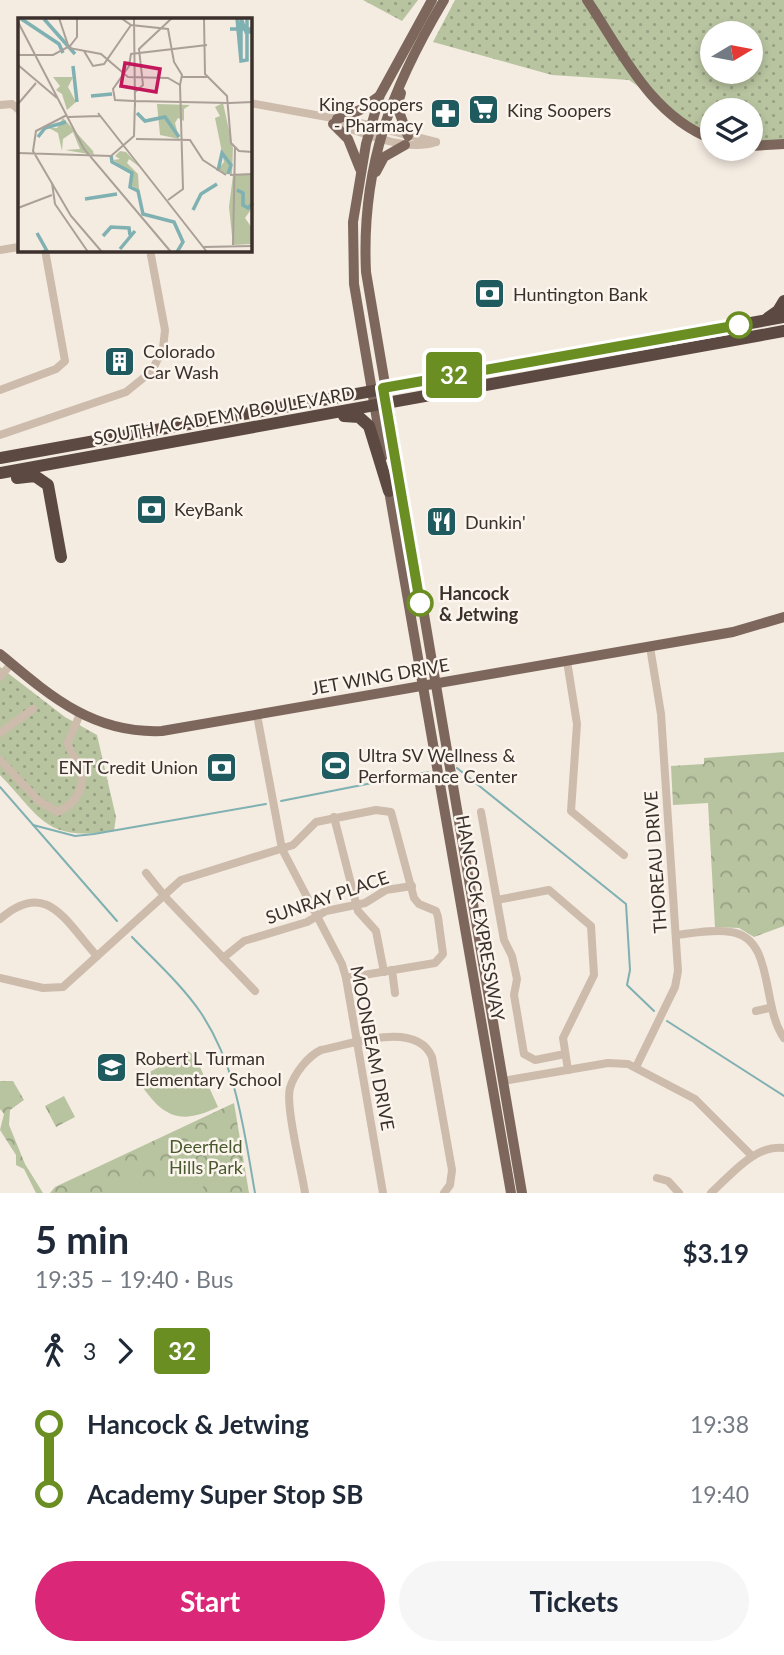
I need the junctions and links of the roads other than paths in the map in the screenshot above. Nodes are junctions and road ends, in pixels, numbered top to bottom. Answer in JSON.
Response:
{"nodes":[{"id":1,"x":432,"y":0,"type":"edge"},
{"id":2,"x":444,"y":0,"type":"edge"},
{"id":3,"x":587,"y":0,"type":"edge"},
{"id":4,"x":403,"y":74,"type":"junction"},
{"id":5,"x":380,"y":95,"type":"junction"},
{"id":6,"x":252,"y":103,"type":"edge"},
{"id":7,"x":0,"y":105,"type":"edge"},
{"id":8,"x":18,"y":109,"type":"edge"},
{"id":9,"x":335,"y":121,"type":"junction"},
{"id":10,"x":375,"y":131,"type":"junction"},
{"id":11,"x":700,"y":133,"type":"edge"},
{"id":12,"x":406,"y":140,"type":"junction"},
{"id":13,"x":784,"y":144,"type":"edge"},
{"id":14,"x":763,"y":145,"type":"edge"},
{"id":15,"x":360,"y":172,"type":"junction"},
{"id":16,"x":367,"y":202,"type":"junction"},
{"id":17,"x":18,"y":247,"type":"edge"},
{"id":18,"x":0,"y":250,"type":"edge"},
{"id":19,"x":45,"y":252,"type":"edge"},
{"id":20,"x":150,"y":252,"type":"edge"},
{"id":21,"x":784,"y":301,"type":"edge"},
{"id":22,"x":784,"y":317,"type":"edge"},
{"id":23,"x":764,"y":321,"type":"junction"},
{"id":24,"x":784,"y":331,"type":"edge"},
{"id":25,"x":378,"y":389,"type":"junction"},
{"id":26,"x":0,"y":390,"type":"edge"},
{"id":27,"x":380,"y":404,"type":"junction"},
{"id":28,"x":278,"y":423,"type":"junction"},
{"id":29,"x":0,"y":435,"type":"edge"},
{"id":30,"x":0,"y":458,"type":"edge"},
{"id":31,"x":0,"y":473,"type":"edge"},
{"id":32,"x":0,"y":480,"type":"edge"},
{"id":33,"x":389,"y":491,"type":"junction"},
{"id":34,"x":61,"y":557,"type":"dead end"},
{"id":35,"x":784,"y":617,"type":"edge"},
{"id":36,"x":650,"y":647,"type":"junction"},
{"id":37,"x":0,"y":654,"type":"edge"},
{"id":38,"x":567,"y":661,"type":"junction"},
{"id":39,"x":12,"y":664,"type":"junction"},
{"id":40,"x":0,"y":677,"type":"edge"},
{"id":41,"x":428,"y":686,"type":"junction"},
{"id":42,"x":33,"y":709,"type":"dead end"},
{"id":43,"x":80,"y":714,"type":"junction"},
{"id":44,"x":257,"y":715,"type":"junction"},
{"id":45,"x":0,"y":733,"type":"edge"},
{"id":46,"x":0,"y":760,"type":"edge"},
{"id":47,"x":481,"y":812,"type":"dead end"},
{"id":48,"x":334,"y":817,"type":"junction"},
{"id":49,"x":282,"y":849,"type":"junction"},
{"id":50,"x":624,"y":855,"type":"dead end"},
{"id":51,"x":146,"y":873,"type":"dead end"},
{"id":52,"x":412,"y":886,"type":"junction"},
{"id":53,"x":163,"y":894,"type":"junction"},
{"id":54,"x":497,"y":900,"type":"junction"},
{"id":55,"x":356,"y":905,"type":"junction"},
{"id":56,"x":317,"y":916,"type":"junction"},
{"id":57,"x":0,"y":919,"type":"edge"},
{"id":58,"x":676,"y":935,"type":"junction"},
{"id":59,"x":97,"y":956,"type":"junction"},
{"id":60,"x":223,"y":958,"type":"junction"},
{"id":61,"x":388,"y":971,"type":"junction"},
{"id":62,"x":0,"y":978,"type":"edge"},
{"id":63,"x":346,"y":978,"type":"junction"},
{"id":64,"x":255,"y":991,"type":"dead end"},
{"id":65,"x":396,"y":993,"type":"dead end"},
{"id":66,"x":769,"y":1008,"type":"junction"},
{"id":67,"x":756,"y":1011,"type":"dead end"},
{"id":68,"x":784,"y":1038,"type":"edge"},
{"id":69,"x":358,"y":1043,"type":"junction"},
{"id":70,"x":565,"y":1054,"type":"junction"},
{"id":71,"x":636,"y":1067,"type":"junction"},
{"id":72,"x":568,"y":1070,"type":"junction"},
{"id":73,"x":503,"y":1081,"type":"junction"},
{"id":74,"x":784,"y":1148,"type":"edge"},
{"id":75,"x":752,"y":1156,"type":"junction"},
{"id":76,"x":657,"y":1178,"type":"dead end"},
{"id":77,"x":305,"y":1193,"type":"edge"},
{"id":78,"x":383,"y":1193,"type":"edge"},
{"id":79,"x":444,"y":1193,"type":"edge"},
{"id":80,"x":511,"y":1193,"type":"edge"},
{"id":81,"x":522,"y":1193,"type":"edge"},
{"id":82,"x":679,"y":1193,"type":"edge"},
{"id":83,"x":711,"y":1193,"type":"edge"}],
"edges":[{"from":1,"to":5,"type":"main road","name":"HANCOCK EXPRESSWAY"},
{"from":2,"to":4,"type":"main road","name":"HANCOCK EXPRESSWAY"},
{"from":3,"to":11,"type":"main road"},
{"from":4,"to":10,"type":"main road","name":"HANCOCK EXPRESSWAY"},
{"from":4,"to":12,"type":"main road"},
{"from":5,"to":9,"type":"main road"},
{"from":5,"to":10,"type":"main road","name":"HANCOCK EXPRESSWAY"},
{"from":6,"to":9,"type":"street"},
{"from":7,"to":8,"type":"street"},
{"from":9,"to":10,"type":"street"},
{"from":9,"to":15,"type":"main road"},
{"from":10,"to":12,"type":"street"},
{"from":10,"to":15,"type":"main road","name":"HANCOCK EXPRESSWAY"},
{"from":10,"to":16,"type":"main road","name":"HANCOCK EXPRESSWAY"},
{"from":12,"to":16,"type":"main road"},
{"from":13,"to":14,"type":"main road"},
{"from":15,"to":25,"type":"main road","name":"HANCOCK EXPRESSWAY"},
{"from":16,"to":25,"type":"main road","name":"HANCOCK EXPRESSWAY"},
{"from":17,"to":18,"type":"street"},
{"from":19,"to":26,"type":"street"},
{"from":20,"to":29,"type":"street"},
{"from":21,"to":23,"type":"highway"},
{"from":22,"to":23,"type":"highway","name":"SOUTH ACADEMY BOULEVARD"},
{"from":23,"to":25,"type":"highway","name":"SOUTH ACADEMY BOULEVARD"},
{"from":24,"to":27,"type":"highway","name":"SOUTH ACADEMY BOULEVARD"},
{"from":25,"to":27,"type":"main road","name":"HANCOCK EXPRESSWAY"},
{"from":25,"to":30,"type":"highway","name":"SOUTH ACADEMY BOULEVARD"},
{"from":27,"to":28,"type":"highway","name":"SOUTH ACADEMY BOULEVARD"},
{"from":27,"to":33,"type":"main road","name":"HANCOCK EXPRESSWAY"},
{"from":27,"to":41,"type":"main road","name":"HANCOCK EXPRESSWAY"},
{"from":28,"to":31,"type":"highway","name":"SOUTH ACADEMY BOULEVARD"},
{"from":28,"to":33,"type":"highway"},
{"from":32,"to":34,"type":"highway"},
{"from":33,"to":41,"type":"main road","name":"HANCOCK EXPRESSWAY"},
{"from":35,"to":36,"type":"main road","name":"JET WING DRIVE"},
{"from":36,"to":38,"type":"main road","name":"JET WING DRIVE"},
{"from":36,"to":58,"type":"street","name":"THOREAU DRIVE"},
{"from":37,"to":39,"type":"main road","name":"JET WING DRIVE"},
{"from":38,"to":41,"type":"main road","name":"JET WING DRIVE"},
{"from":38,"to":50,"type":"street"},
{"from":39,"to":40,"type":"street"},
{"from":39,"to":43,"type":"main road","name":"JET WING DRIVE"},
{"from":41,"to":44,"type":"main road","name":"JET WING DRIVE"},
{"from":41,"to":73,"type":"main road","name":"HANCOCK EXPRESSWAY"},
{"from":41,"to":80,"type":"main road","name":"HANCOCK EXPRESSWAY"},
{"from":42,"to":45,"type":"street"},
{"from":43,"to":44,"type":"main road","name":"JET WING DRIVE"},
{"from":43,"to":46,"type":"street"},
{"from":44,"to":49,"type":"street","name":"MOONBEAM DRIVE"},
{"from":47,"to":54,"type":"street"},
{"from":48,"to":49,"type":"street"},
{"from":48,"to":52,"type":"street"},
{"from":48,"to":55,"type":"street"},
{"from":49,"to":53,"type":"street"},
{"from":49,"to":56,"type":"street","name":"MOONBEAM DRIVE"},
{"from":51,"to":53,"type":"street"},
{"from":52,"to":55,"type":"street","name":"SUNRAY PLACE"},
{"from":52,"to":61,"type":"street"},
{"from":53,"to":59,"type":"street"},
{"from":53,"to":60,"type":"street"},
{"from":54,"to":70,"type":"street"},
{"from":54,"to":70,"type":"street"},
{"from":55,"to":56,"type":"street","name":"SUNRAY PLACE"},
{"from":55,"to":61,"type":"street"},
{"from":56,"to":60,"type":"street","name":"SUNRAY PLACE"},
{"from":56,"to":63,"type":"street","name":"MOONBEAM DRIVE"},
{"from":57,"to":59,"type":"street"},
{"from":58,"to":66,"type":"street"},
{"from":58,"to":71,"type":"street","name":"THOREAU DRIVE"},
{"from":59,"to":62,"type":"street"},
{"from":60,"to":64,"type":"street"},
{"from":61,"to":63,"type":"street"},
{"from":61,"to":65,"type":"street"},
{"from":63,"to":69,"type":"street","name":"MOONBEAM DRIVE"},
{"from":66,"to":67,"type":"street"},
{"from":66,"to":68,"type":"street"},
{"from":69,"to":77,"type":"street"},
{"from":69,"to":78,"type":"street","name":"MOONBEAM DRIVE"},
{"from":69,"to":79,"type":"street"},
{"from":70,"to":72,"type":"street"},
{"from":71,"to":72,"type":"street"},
{"from":71,"to":75,"type":"street"},
{"from":72,"to":73,"type":"street"},
{"from":73,"to":81,"type":"main road","name":"HANCOCK EXPRESSWAY"},
{"from":74,"to":75,"type":"street"},
{"from":75,"to":83,"type":"street"},
{"from":76,"to":82,"type":"street"}]}
